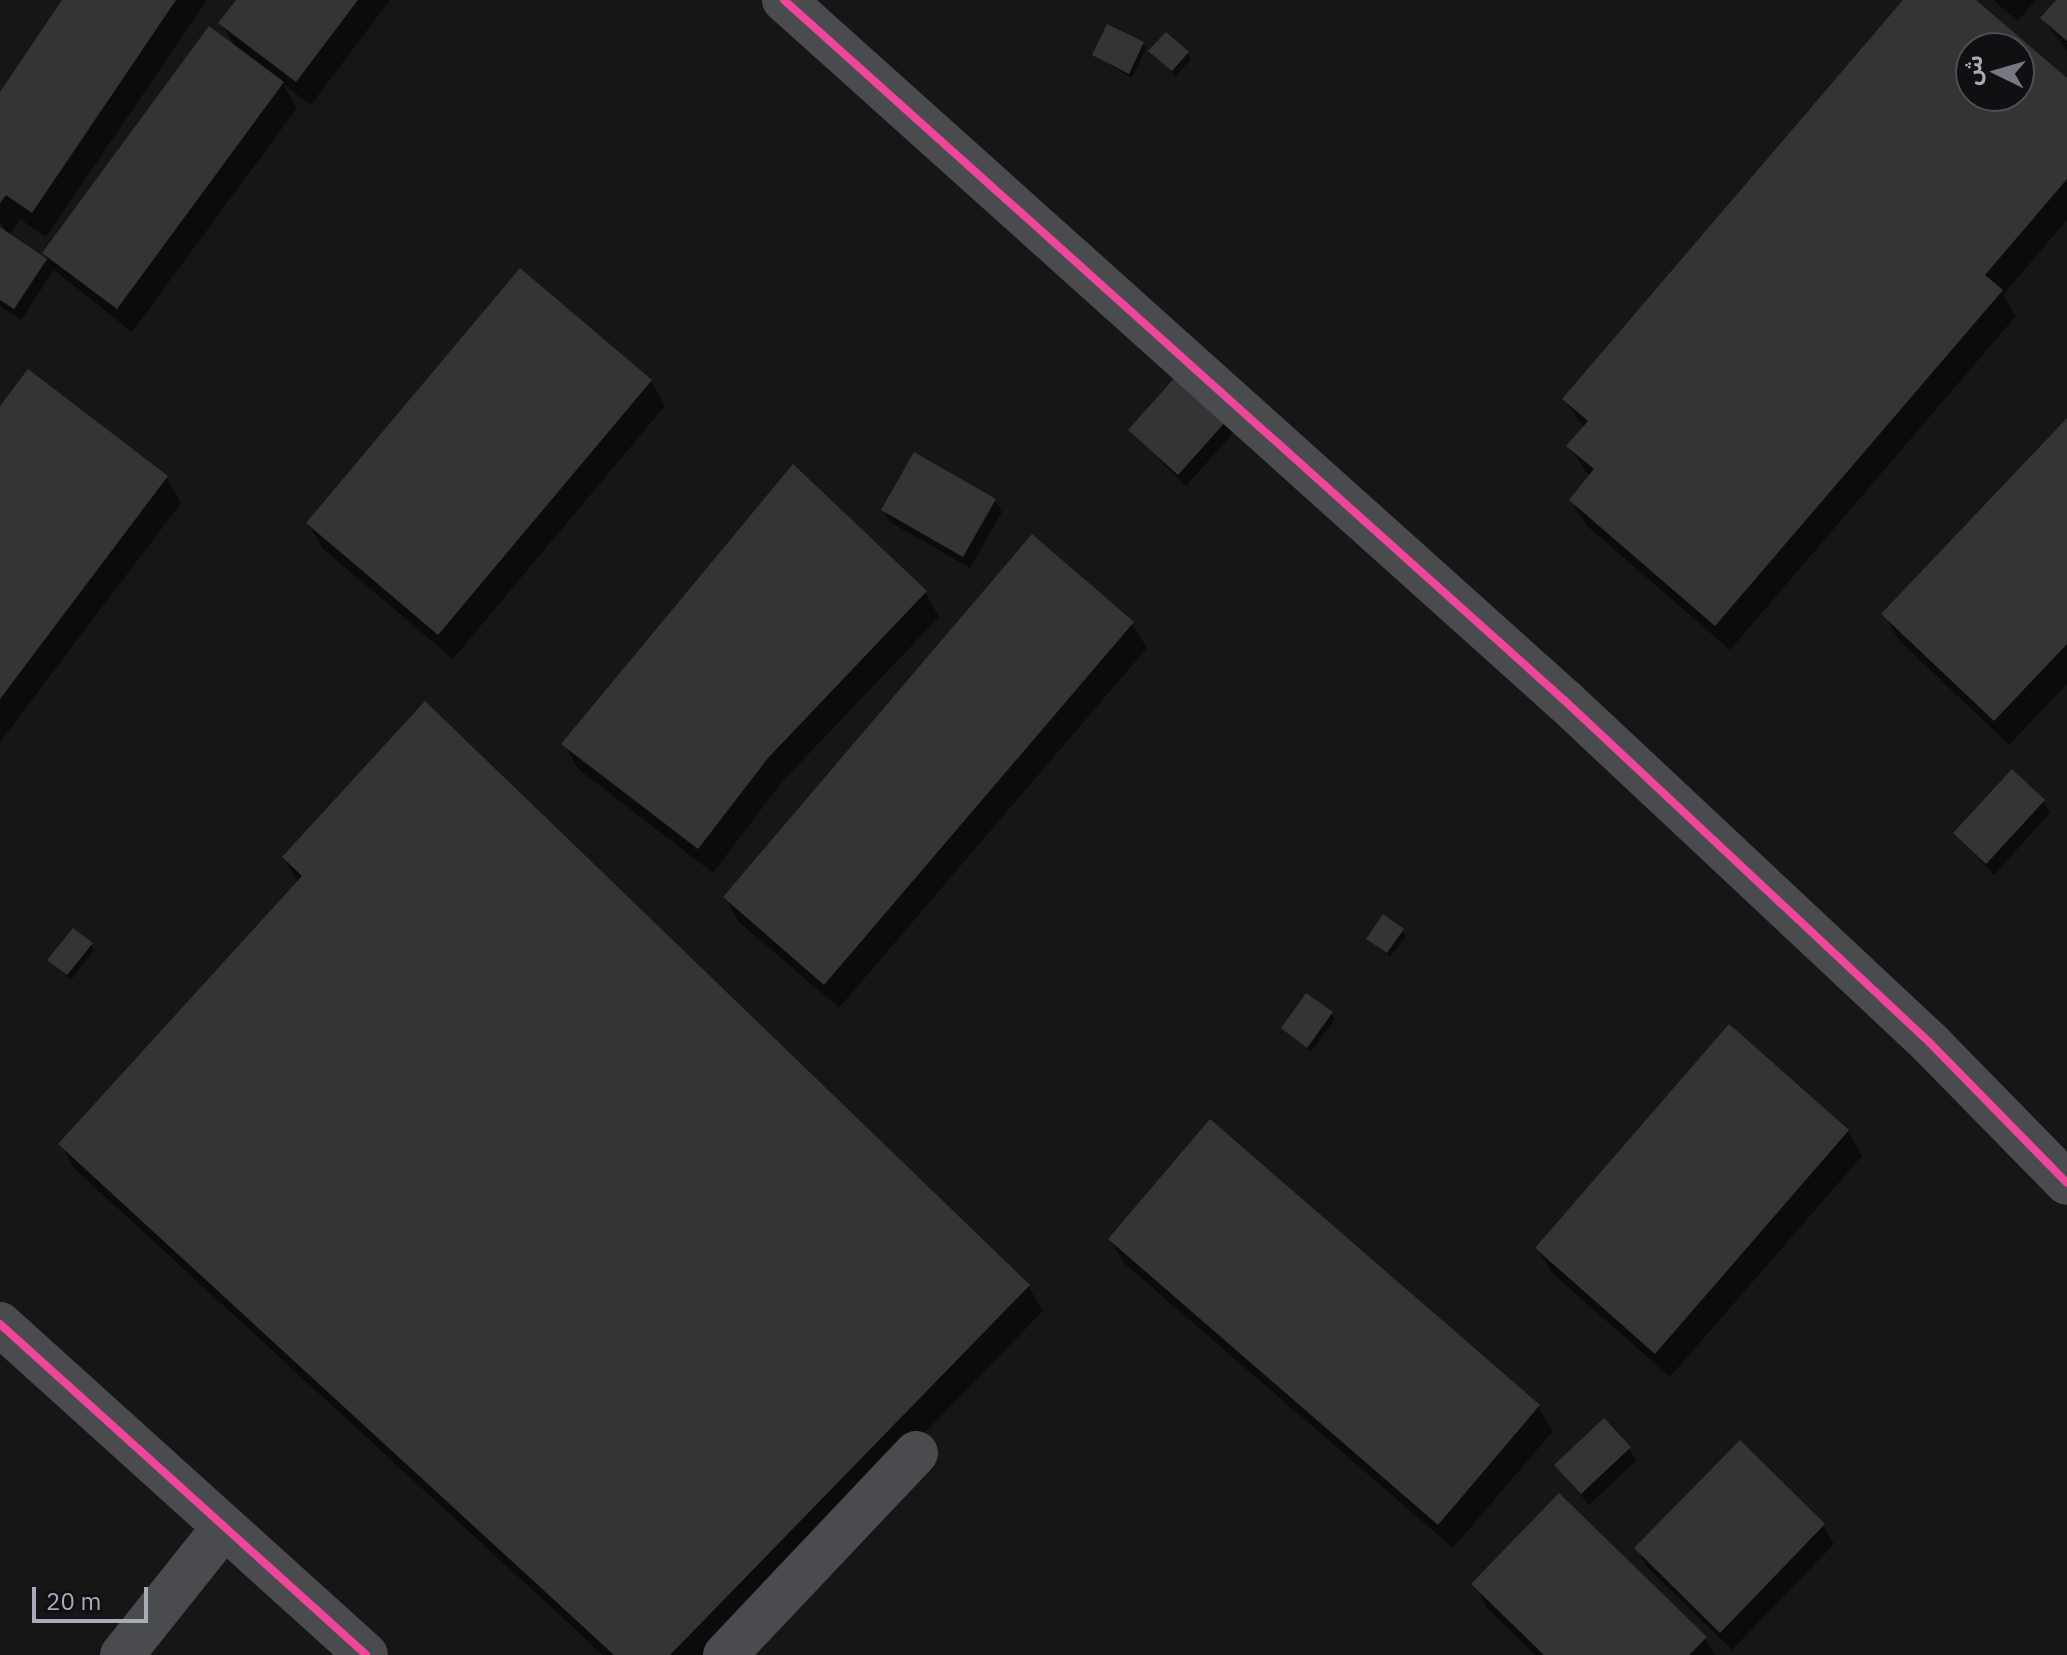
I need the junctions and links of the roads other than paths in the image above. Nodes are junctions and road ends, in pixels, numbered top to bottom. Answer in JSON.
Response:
{"nodes":[{"id":1,"x":784,"y":0,"type":"edge"},
{"id":2,"x":2067,"y":1183,"type":"edge"},
{"id":3,"x":0,"y":1324,"type":"edge"},
{"id":4,"x":916,"y":1453,"type":"dead end"},
{"id":5,"x":224,"y":1527,"type":"junction"},
{"id":6,"x":122,"y":1655,"type":"edge"},
{"id":7,"x":366,"y":1655,"type":"edge"},
{"id":8,"x":725,"y":1655,"type":"edge"}],
"edges":[{"from":1,"to":2,"type":"street"},
{"from":3,"to":5,"type":"street"},
{"from":4,"to":8,"type":"street"},
{"from":5,"to":6,"type":"street"},
{"from":5,"to":7,"type":"street"}]}
